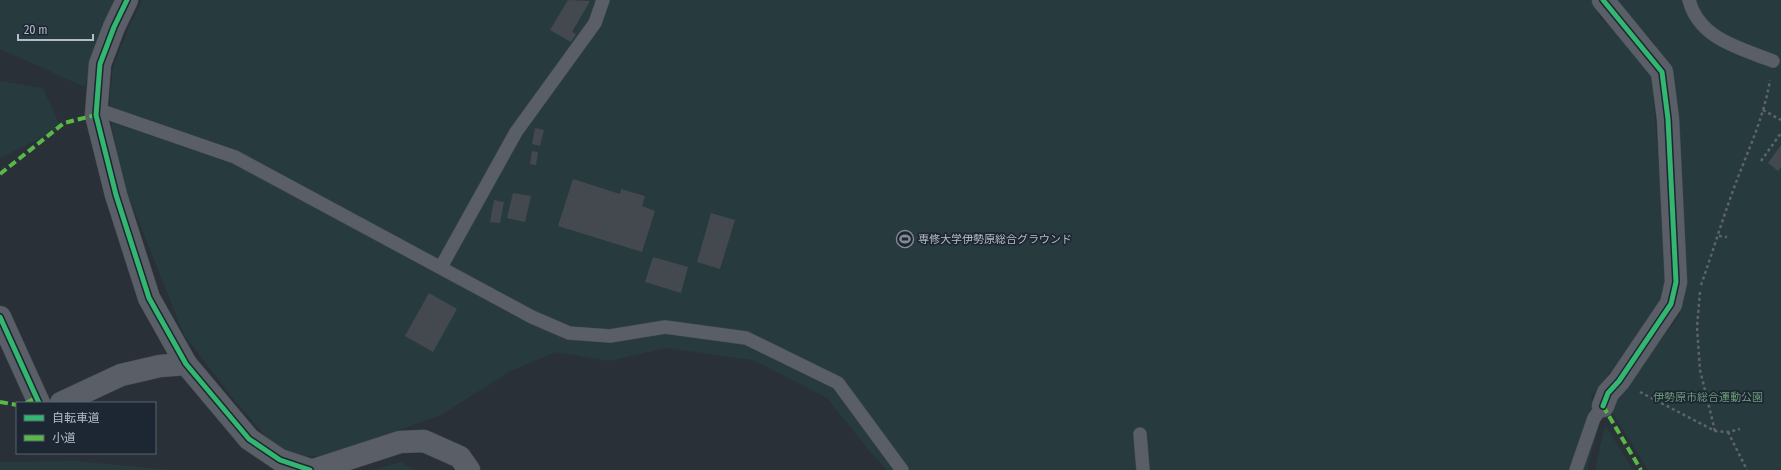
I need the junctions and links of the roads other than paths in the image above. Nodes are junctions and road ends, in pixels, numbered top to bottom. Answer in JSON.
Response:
{"nodes":[{"id":1,"x":127,"y":0,"type":"edge"},
{"id":2,"x":603,"y":0,"type":"edge"},
{"id":3,"x":1603,"y":0,"type":"edge"},
{"id":4,"x":1689,"y":0,"type":"edge"},
{"id":5,"x":1773,"y":62,"type":"road end"},
{"id":6,"x":96,"y":109,"type":"junction"},
{"id":7,"x":441,"y":267,"type":"junction"},
{"id":8,"x":0,"y":317,"type":"edge"},
{"id":9,"x":186,"y":364,"type":"junction"},
{"id":10,"x":40,"y":402,"type":"edge"},
{"id":11,"x":63,"y":402,"type":"edge"},
{"id":12,"x":1603,"y":406,"type":"joint"},
{"id":13,"x":1140,"y":434,"type":"dead end"},
{"id":14,"x":310,"y":470,"type":"edge"},
{"id":15,"x":314,"y":470,"type":"edge"},
{"id":16,"x":469,"y":470,"type":"edge"},
{"id":17,"x":902,"y":470,"type":"edge"},
{"id":18,"x":1143,"y":470,"type":"edge"},
{"id":19,"x":1576,"y":470,"type":"edge"}],
"edges":[{"from":1,"to":6,"type":"street"},
{"from":2,"to":7,"type":"lane"},
{"from":3,"to":12,"type":"street"},
{"from":4,"to":5,"type":"lane"},
{"from":6,"to":7,"type":"lane"},
{"from":6,"to":9,"type":"street"},
{"from":7,"to":17,"type":"lane"},
{"from":8,"to":10,"type":"street"},
{"from":9,"to":11,"type":"street"},
{"from":9,"to":14,"type":"street"},
{"from":12,"to":19,"type":"lane"},
{"from":13,"to":18,"type":"lane"},
{"from":15,"to":16,"type":"street"}]}
